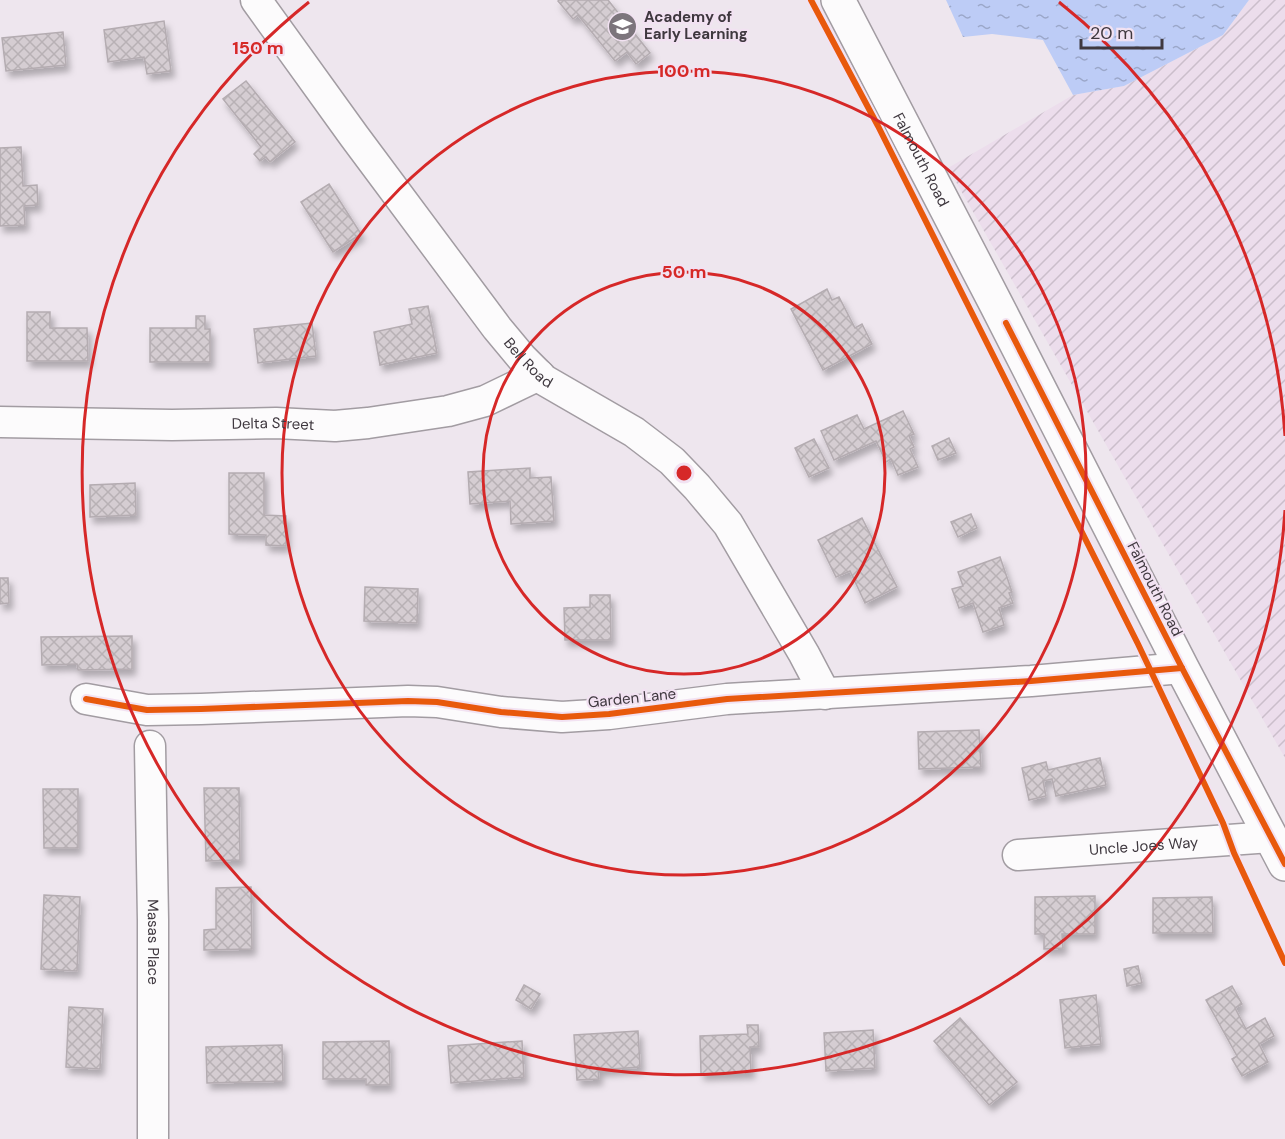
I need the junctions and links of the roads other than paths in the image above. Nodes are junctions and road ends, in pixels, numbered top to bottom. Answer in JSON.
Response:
{"nodes":[{"id":1,"x":256,"y":0,"type":"edge"},
{"id":2,"x":838,"y":0,"type":"edge"},
{"id":3,"x":539,"y":375,"type":"junction"},
{"id":4,"x":0,"y":422,"type":"edge"},
{"id":5,"x":1182,"y":668,"type":"junction"},
{"id":6,"x":825,"y":694,"type":"junction"},
{"id":7,"x":86,"y":699,"type":"dead end"},
{"id":8,"x":150,"y":746,"type":"dead end"},
{"id":9,"x":1278,"y":850,"type":"edge"},
{"id":10,"x":1017,"y":855,"type":"dead end"},
{"id":11,"x":153,"y":1139,"type":"edge"}],
"edges":[{"from":1,"to":3,"type":"street","name":"Bell Road"},
{"from":2,"to":5,"type":"main road","name":"Falmouth Road"},
{"from":3,"to":4,"type":"street","name":"Delta Street"},
{"from":3,"to":6,"type":"street","name":"Bell Road"},
{"from":5,"to":6,"type":"street","name":"Garden Lane"},
{"from":5,"to":9,"type":"main road","name":"Falmouth Road"},
{"from":6,"to":7,"type":"street","name":"Garden Lane"},
{"from":8,"to":11,"type":"street","name":"Masas Place"},
{"from":9,"to":10,"type":"street","name":"Uncle Joes Way"}]}
